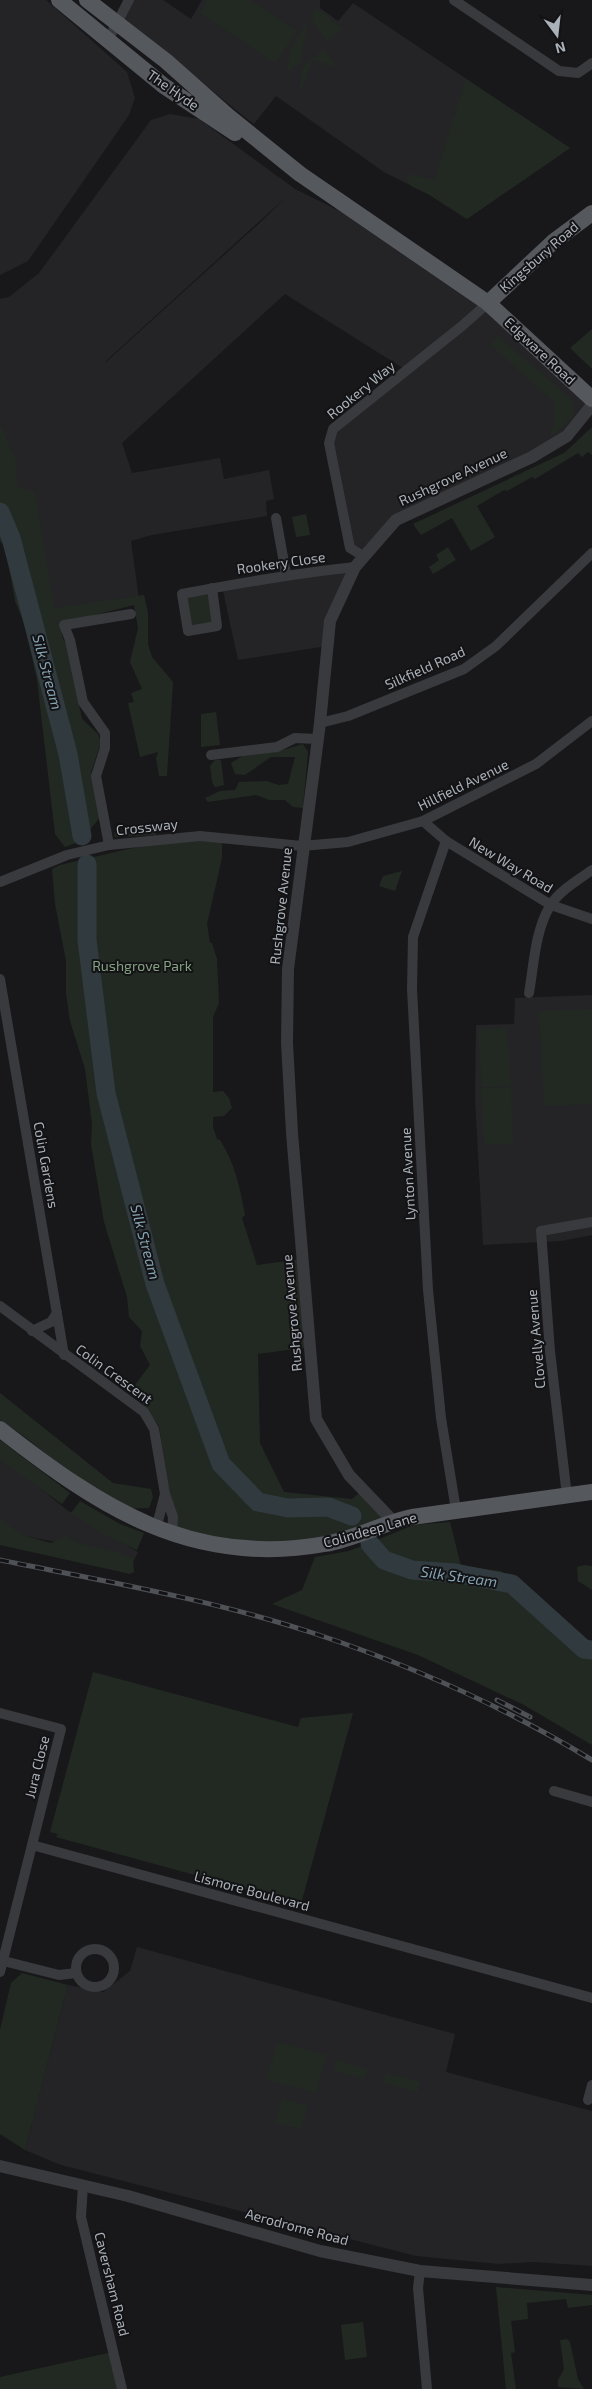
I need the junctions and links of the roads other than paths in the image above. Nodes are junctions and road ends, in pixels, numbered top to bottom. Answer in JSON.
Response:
{"nodes":[{"id":1,"x":59,"y":0,"type":"edge"},
{"id":2,"x":87,"y":0,"type":"edge"},
{"id":3,"x":129,"y":0,"type":"edge"},
{"id":4,"x":454,"y":0,"type":"edge"},
{"id":5,"x":118,"y":22,"type":"junction"},
{"id":6,"x":108,"y":40,"type":"junction"},
{"id":7,"x":592,"y":63,"type":"edge"},
{"id":8,"x":294,"y":169,"type":"junction"},
{"id":9,"x":590,"y":218,"type":"edge"},
{"id":10,"x":488,"y":304,"type":"junction"},
{"id":11,"x":592,"y":400,"type":"edge"},
{"id":12,"x":592,"y":405,"type":"edge"},
{"id":13,"x":276,"y":518,"type":"dead end"},
{"id":14,"x":592,"y":553,"type":"edge"},
{"id":15,"x":363,"y":556,"type":"junction"},
{"id":16,"x":355,"y":567,"type":"junction"},
{"id":17,"x":286,"y":574,"type":"junction"},
{"id":18,"x":212,"y":588,"type":"junction"},
{"id":19,"x":132,"y":614,"type":"dead end"},
{"id":20,"x":592,"y":721,"type":"edge"},
{"id":21,"x":320,"y":723,"type":"junction"},
{"id":22,"x":317,"y":739,"type":"junction"},
{"id":23,"x":210,"y":755,"type":"dead end"},
{"id":24,"x":423,"y":821,"type":"junction"},
{"id":25,"x":446,"y":841,"type":"junction"},
{"id":26,"x":106,"y":846,"type":"junction"},
{"id":27,"x":302,"y":846,"type":"junction"},
{"id":28,"x":592,"y":870,"type":"edge"},
{"id":29,"x":0,"y":882,"type":"edge"},
{"id":30,"x":551,"y":905,"type":"junction"},
{"id":31,"x":592,"y":919,"type":"edge"},
{"id":32,"x":0,"y":979,"type":"edge"},
{"id":33,"x":529,"y":993,"type":"dead end"},
{"id":34,"x":592,"y":1222,"type":"edge"},
{"id":35,"x":0,"y":1306,"type":"edge"},
{"id":36,"x":57,"y":1313,"type":"junction"},
{"id":37,"x":32,"y":1331,"type":"junction"},
{"id":38,"x":64,"y":1354,"type":"junction"},
{"id":39,"x":0,"y":1429,"type":"edge"},
{"id":40,"x":592,"y":1492,"type":"edge"},
{"id":41,"x":165,"y":1494,"type":"junction"},
{"id":42,"x":567,"y":1496,"type":"junction"},
{"id":43,"x":456,"y":1510,"type":"junction"},
{"id":44,"x":393,"y":1521,"type":"junction"},
{"id":45,"x":156,"y":1528,"type":"junction"},
{"id":46,"x":172,"y":1534,"type":"junction"},
{"id":47,"x":0,"y":1713,"type":"edge"},
{"id":48,"x":554,"y":1791,"type":"dead end"},
{"id":49,"x":592,"y":1802,"type":"edge"},
{"id":50,"x":32,"y":1845,"type":"junction"},
{"id":51,"x":1,"y":1960,"type":"edge"},
{"id":52,"x":0,"y":1972,"type":"edge"},
{"id":53,"x":76,"y":1973,"type":"dead end"},
{"id":54,"x":592,"y":1998,"type":"edge"},
{"id":55,"x":592,"y":2085,"type":"edge"},
{"id":56,"x":588,"y":2100,"type":"dead end"},
{"id":57,"x":0,"y":2166,"type":"edge"},
{"id":58,"x":83,"y":2184,"type":"junction"},
{"id":59,"x":420,"y":2271,"type":"junction"},
{"id":60,"x":592,"y":2285,"type":"edge"},
{"id":61,"x":122,"y":2389,"type":"edge"},
{"id":62,"x":427,"y":2389,"type":"edge"}],
"edges":[{"from":1,"to":6,"type":"main road","name":"The Hyde"},
{"from":2,"to":5,"type":"main road","name":"The Hyde"},
{"from":3,"to":5,"type":"street"},
{"from":4,"to":7,"type":"street"},
{"from":5,"to":6,"type":"street"},
{"from":5,"to":8,"type":"main road","name":"The Hyde"},
{"from":6,"to":8,"type":"main road","name":"The Hyde"},
{"from":8,"to":10,"type":"main road","name":"The Hyde"},
{"from":9,"to":10,"type":"main road","name":"Kingsbury Road"},
{"from":10,"to":11,"type":"main road","name":"Edgware Road"},
{"from":10,"to":15,"type":"street","name":"Rookery Way"},
{"from":12,"to":15,"type":"street","name":"Rushgrove Avenue"},
{"from":13,"to":17,"type":"street"},
{"from":14,"to":21,"type":"street","name":"Silkfield Road"},
{"from":15,"to":16,"type":"street","name":"Rushgrove Avenue"},
{"from":16,"to":17,"type":"street","name":"Rookery Close"},
{"from":16,"to":21,"type":"street","name":"Rushgrove Avenue"},
{"from":17,"to":18,"type":"street","name":"Rookery Close"},
{"from":18,"to":18,"type":"street","name":"Rookery Close"},
{"from":19,"to":26,"type":"street"},
{"from":20,"to":24,"type":"street","name":"Hillfield Avenue"},
{"from":21,"to":22,"type":"street","name":"Rushgrove Avenue"},
{"from":22,"to":23,"type":"street"},
{"from":22,"to":27,"type":"street","name":"Rushgrove Avenue"},
{"from":24,"to":25,"type":"street","name":"New Way Road"},
{"from":24,"to":27,"type":"street","name":"Hillfield Avenue"},
{"from":25,"to":30,"type":"street","name":"New Way Road"},
{"from":25,"to":43,"type":"street","name":"Lynton Avenue"},
{"from":26,"to":27,"type":"street","name":"Crossway"},
{"from":26,"to":29,"type":"street","name":"Crossway"},
{"from":27,"to":44,"type":"street","name":"Rushgrove Avenue"},
{"from":28,"to":30,"type":"street"},
{"from":30,"to":31,"type":"street","name":"New Way Road"},
{"from":30,"to":33,"type":"street"},
{"from":32,"to":36,"type":"street","name":"Colin Gardens"},
{"from":34,"to":42,"type":"street","name":"Clovelly Avenue"},
{"from":35,"to":37,"type":"street","name":"Colin Crescent"},
{"from":36,"to":37,"type":"street"},
{"from":36,"to":38,"type":"street","name":"Colin Gardens"},
{"from":37,"to":38,"type":"street","name":"Colin Crescent"},
{"from":38,"to":41,"type":"street","name":"Colin Crescent"},
{"from":39,"to":45,"type":"main road","name":"Colindeep Lane"},
{"from":40,"to":42,"type":"main road","name":"Colindeep Lane"},
{"from":41,"to":45,"type":"street","name":"Colin Crescent"},
{"from":41,"to":46,"type":"street","name":"Colin Crescent"},
{"from":42,"to":43,"type":"main road","name":"Colindeep Lane"},
{"from":43,"to":44,"type":"main road","name":"Colindeep Lane"},
{"from":44,"to":46,"type":"main road","name":"Colindeep Lane"},
{"from":45,"to":46,"type":"main road","name":"Colindeep Lane"},
{"from":47,"to":50,"type":"street","name":"Jura Close"},
{"from":48,"to":49,"type":"street"},
{"from":50,"to":51,"type":"street"},
{"from":50,"to":54,"type":"street","name":"Lismore Boulevard"},
{"from":51,"to":52,"type":"street"},
{"from":51,"to":53,"type":"street"},
{"from":55,"to":56,"type":"street"},
{"from":57,"to":58,"type":"street","name":"Aerodrome Road"},
{"from":58,"to":59,"type":"street","name":"Aerodrome Road"},
{"from":58,"to":61,"type":"street","name":"Caversham Road"},
{"from":59,"to":60,"type":"street","name":"Aerodrome Road"},
{"from":59,"to":62,"type":"street"}]}
